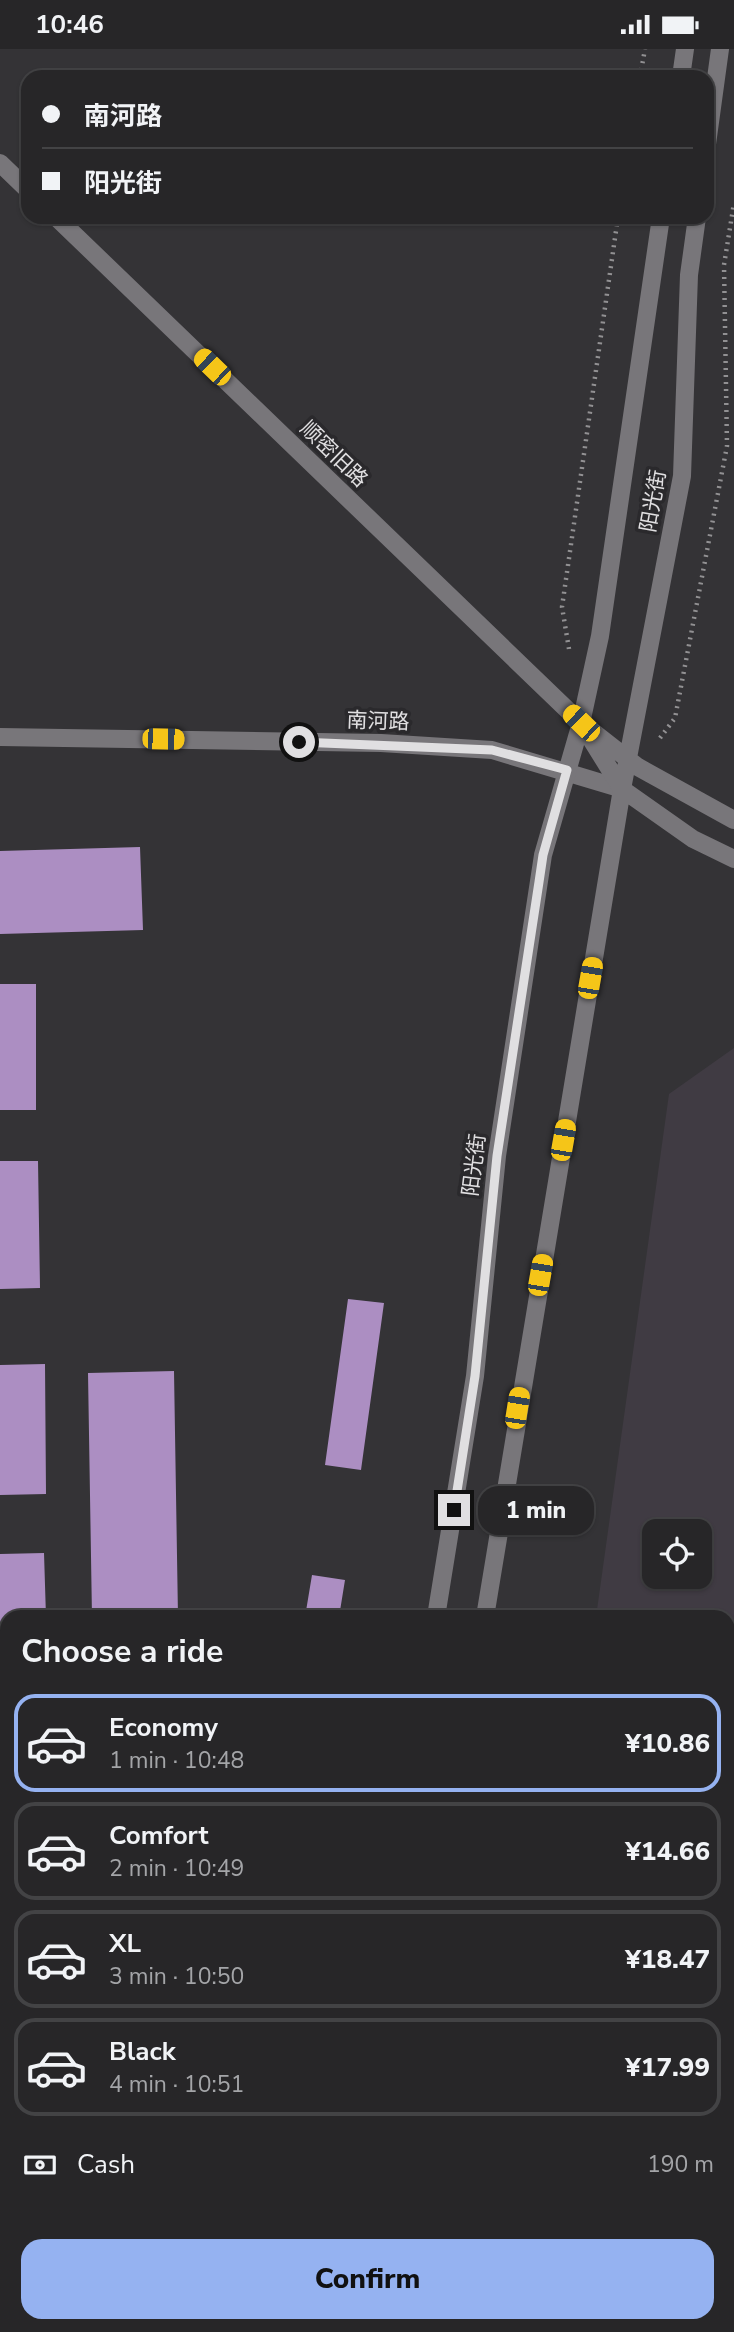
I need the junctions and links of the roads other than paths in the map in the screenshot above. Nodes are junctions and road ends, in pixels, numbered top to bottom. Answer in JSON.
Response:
{"nodes":[{"id":1,"x":685,"y":49,"type":"edge"},
{"id":2,"x":720,"y":49,"type":"edge"},
{"id":3,"x":682,"y":70,"type":"edge"},
{"id":4,"x":714,"y":93,"type":"edge"},
{"id":5,"x":0,"y":163,"type":"edge"},
{"id":6,"x":21,"y":183,"type":"edge"},
{"id":7,"x":64,"y":224,"type":"edge"},
{"id":8,"x":660,"y":224,"type":"edge"},
{"id":9,"x":696,"y":224,"type":"edge"},
{"id":10,"x":581,"y":723,"type":"junction"},
{"id":11,"x":0,"y":737,"type":"edge"},
{"id":12,"x":627,"y":759,"type":"junction"},
{"id":13,"x":567,"y":770,"type":"junction"},
{"id":14,"x":622,"y":789,"type":"junction"},
{"id":15,"x":734,"y":820,"type":"edge"},
{"id":16,"x":734,"y":859,"type":"edge"},
{"id":17,"x":437,"y":1610,"type":"edge"},
{"id":18,"x":486,"y":1610,"type":"edge"}],
"edges":[{"from":1,"to":3,"type":"main road"},
{"from":2,"to":4,"type":"main road"},
{"from":5,"to":6,"type":"main road"},
{"from":7,"to":10,"type":"main road","name":"顺密旧路"},
{"from":8,"to":10,"type":"main road","name":"阳光街"},
{"from":9,"to":12,"type":"main road","name":"阳光街"},
{"from":10,"to":12,"type":"main road"},
{"from":10,"to":13,"type":"main road","name":"阳光街"},
{"from":10,"to":14,"type":"main road","name":"南河路"},
{"from":11,"to":13,"type":"main road","name":"南河路"},
{"from":12,"to":14,"type":"main road","name":"阳光街"},
{"from":12,"to":15,"type":"main road"},
{"from":13,"to":14,"type":"main road","name":"南河路"},
{"from":13,"to":17,"type":"main road","name":"阳光街"},
{"from":14,"to":16,"type":"main road","name":"南河路"},
{"from":14,"to":18,"type":"main road","name":"阳光街"}]}
